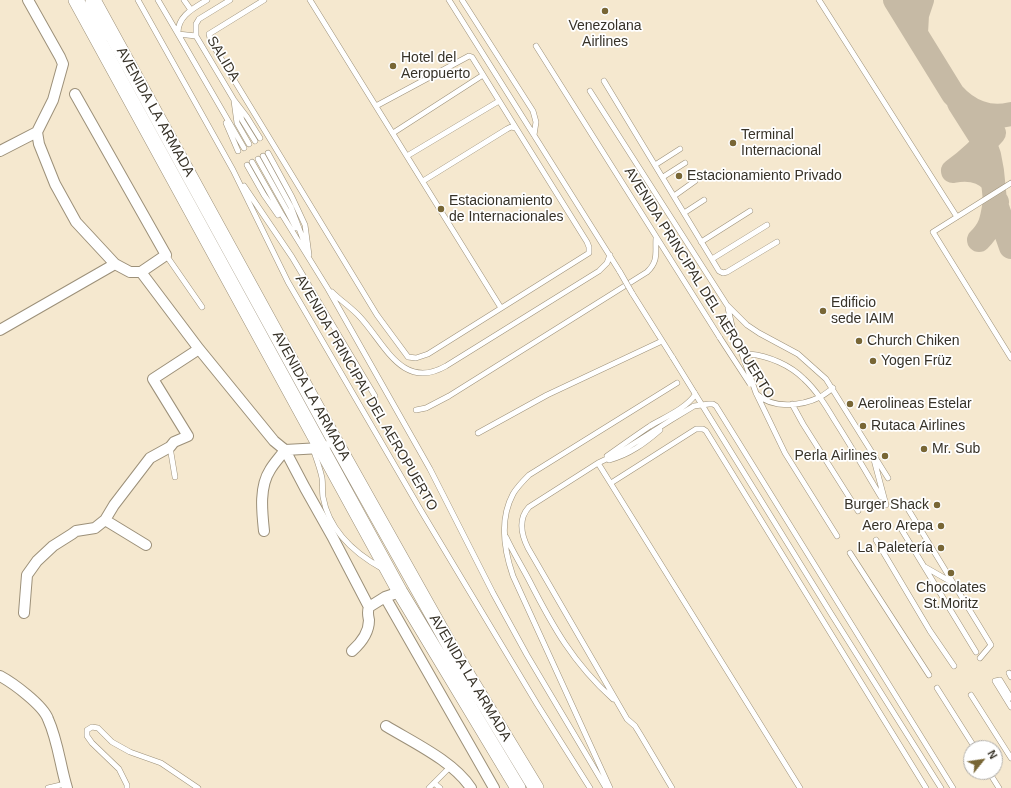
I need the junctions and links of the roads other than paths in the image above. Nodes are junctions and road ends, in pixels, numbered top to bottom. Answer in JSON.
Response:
{"nodes":[{"id":1,"x":28,"y":0,"type":"edge"},
{"id":2,"x":76,"y":0,"type":"edge"},
{"id":3,"x":94,"y":0,"type":"edge"},
{"id":4,"x":138,"y":0,"type":"edge"},
{"id":5,"x":158,"y":0,"type":"edge"},
{"id":6,"x":184,"y":0,"type":"edge"},
{"id":7,"x":207,"y":0,"type":"edge"},
{"id":8,"x":230,"y":0,"type":"edge"},
{"id":9,"x":264,"y":0,"type":"edge"},
{"id":10,"x":310,"y":0,"type":"edge"},
{"id":11,"x":449,"y":0,"type":"edge"},
{"id":12,"x":462,"y":0,"type":"edge"},
{"id":13,"x":819,"y":0,"type":"edge"},
{"id":14,"x":191,"y":10,"type":"junction"},
{"id":15,"x":178,"y":34,"type":"junction"},
{"id":16,"x":196,"y":36,"type":"junction"},
{"id":17,"x":536,"y":46,"type":"dead end"},
{"id":18,"x":483,"y":75,"type":"junction"},
{"id":19,"x":604,"y":81,"type":"dead end"},
{"id":20,"x":590,"y":91,"type":"dead end"},
{"id":21,"x":75,"y":94,"type":"dead end"},
{"id":22,"x":215,"y":100,"type":"junction"},
{"id":23,"x":234,"y":100,"type":"junction"},
{"id":24,"x":499,"y":101,"type":"junction"},
{"id":25,"x":376,"y":106,"type":"junction"},
{"id":26,"x":516,"y":128,"type":"junction"},
{"id":27,"x":37,"y":132,"type":"junction"},
{"id":28,"x":393,"y":133,"type":"junction"},
{"id":29,"x":534,"y":135,"type":"junction"},
{"id":30,"x":260,"y":138,"type":"dead end"},
{"id":31,"x":255,"y":141,"type":"dead end"},
{"id":32,"x":249,"y":144,"type":"dead end"},
{"id":33,"x":244,"y":148,"type":"dead end"},
{"id":34,"x":680,"y":149,"type":"dead end"},
{"id":35,"x":0,"y":151,"type":"edge"},
{"id":36,"x":238,"y":151,"type":"dead end"},
{"id":37,"x":268,"y":153,"type":"dead end"},
{"id":38,"x":263,"y":156,"type":"dead end"},
{"id":39,"x":407,"y":156,"type":"junction"},
{"id":40,"x":258,"y":159,"type":"dead end"},
{"id":41,"x":252,"y":162,"type":"dead end"},
{"id":42,"x":685,"y":163,"type":"dead end"},
{"id":43,"x":655,"y":165,"type":"junction"},
{"id":44,"x":246,"y":166,"type":"dead end"},
{"id":45,"x":233,"y":170,"type":"junction"},
{"id":46,"x":663,"y":177,"type":"junction"},
{"id":47,"x":423,"y":181,"type":"junction"},
{"id":48,"x":695,"y":181,"type":"dead end"},
{"id":49,"x":1011,"y":183,"type":"edge"},
{"id":50,"x":674,"y":196,"type":"junction"},
{"id":51,"x":704,"y":200,"type":"dead end"},
{"id":52,"x":750,"y":211,"type":"dead end"},
{"id":53,"x":684,"y":213,"type":"junction"},
{"id":54,"x":957,"y":217,"type":"junction"},
{"id":55,"x":767,"y":225,"type":"dead end"},
{"id":56,"x":656,"y":236,"type":"junction"},
{"id":57,"x":702,"y":242,"type":"junction"},
{"id":58,"x":777,"y":242,"type":"dead end"},
{"id":59,"x":166,"y":255,"type":"junction"},
{"id":60,"x":610,"y":255,"type":"junction"},
{"id":61,"x":310,"y":258,"type":"junction"},
{"id":62,"x":712,"y":259,"type":"junction"},
{"id":63,"x":115,"y":264,"type":"junction"},
{"id":64,"x":141,"y":272,"type":"junction"},
{"id":65,"x":328,"y":289,"type":"junction"},
{"id":66,"x":727,"y":305,"type":"junction"},
{"id":67,"x":202,"y":307,"type":"dead end"},
{"id":68,"x":501,"y":308,"type":"junction"},
{"id":69,"x":0,"y":330,"type":"edge"},
{"id":70,"x":662,"y":341,"type":"junction"},
{"id":71,"x":199,"y":349,"type":"junction"},
{"id":72,"x":749,"y":354,"type":"dead end"},
{"id":73,"x":1011,"y":358,"type":"edge"},
{"id":74,"x":677,"y":383,"type":"dead end"},
{"id":75,"x":833,"y":388,"type":"junction"},
{"id":76,"x":695,"y":393,"type":"junction"},
{"id":77,"x":756,"y":393,"type":"junction"},
{"id":78,"x":375,"y":396,"type":"dead end"},
{"id":79,"x":820,"y":397,"type":"junction"},
{"id":80,"x":792,"y":404,"type":"junction"},
{"id":81,"x":701,"y":405,"type":"junction"},
{"id":82,"x":416,"y":410,"type":"dead end"},
{"id":83,"x":478,"y":433,"type":"dead end"},
{"id":84,"x":335,"y":442,"type":"junction"},
{"id":85,"x":170,"y":447,"type":"junction"},
{"id":86,"x":317,"y":448,"type":"junction"},
{"id":87,"x":871,"y":449,"type":"junction"},
{"id":88,"x":285,"y":450,"type":"junction"},
{"id":89,"x":598,"y":463,"type":"junction"},
{"id":90,"x":175,"y":477,"type":"dead end"},
{"id":91,"x":888,"y":478,"type":"dead end"},
{"id":92,"x":611,"y":483,"type":"junction"},
{"id":93,"x":881,"y":497,"type":"dead end"},
{"id":94,"x":886,"y":505,"type":"dead end"},
{"id":95,"x":908,"y":509,"type":"dead end"},
{"id":96,"x":858,"y":511,"type":"dead end"},
{"id":97,"x":105,"y":520,"type":"junction"},
{"id":98,"x":900,"y":527,"type":"dead end"},
{"id":99,"x":264,"y":531,"type":"dead end"},
{"id":100,"x":504,"y":532,"type":"junction"},
{"id":101,"x":838,"y":536,"type":"dead end"},
{"id":102,"x":876,"y":540,"type":"dead end"},
{"id":103,"x":146,"y":545,"type":"dead end"},
{"id":104,"x":850,"y":554,"type":"dead end"},
{"id":105,"x":924,"y":567,"type":"junction"},
{"id":106,"x":389,"y":573,"type":"junction"},
{"id":107,"x":953,"y":584,"type":"junction"},
{"id":108,"x":400,"y":592,"type":"junction"},
{"id":109,"x":385,"y":597,"type":"junction"},
{"id":110,"x":369,"y":607,"type":"junction"},
{"id":111,"x":24,"y":613,"type":"dead end"},
{"id":112,"x":352,"y":651,"type":"dead end"},
{"id":113,"x":976,"y":652,"type":"dead end"},
{"id":114,"x":980,"y":658,"type":"dead end"},
{"id":115,"x":954,"y":666,"type":"dead end"},
{"id":116,"x":929,"y":675,"type":"dead end"},
{"id":117,"x":0,"y":676,"type":"edge"},
{"id":118,"x":937,"y":688,"type":"dead end"},
{"id":119,"x":971,"y":695,"type":"dead end"},
{"id":120,"x":1011,"y":698,"type":"edge"},
{"id":121,"x":617,"y":702,"type":"junction"},
{"id":122,"x":1011,"y":707,"type":"edge"},
{"id":123,"x":386,"y":726,"type":"dead end"},
{"id":124,"x":970,"y":740,"type":"edge"},
{"id":125,"x":1011,"y":758,"type":"edge"},
{"id":126,"x":451,"y":766,"type":"junction"},
{"id":127,"x":434,"y":783,"type":"junction"},
{"id":128,"x":66,"y":786,"type":"edge"},
{"id":129,"x":48,"y":788,"type":"edge"},
{"id":130,"x":127,"y":788,"type":"edge"},
{"id":131,"x":198,"y":788,"type":"edge"},
{"id":132,"x":429,"y":788,"type":"edge"},
{"id":133,"x":440,"y":788,"type":"edge"},
{"id":134,"x":471,"y":788,"type":"edge"},
{"id":135,"x":494,"y":788,"type":"edge"},
{"id":136,"x":518,"y":788,"type":"edge"},
{"id":137,"x":536,"y":788,"type":"edge"},
{"id":138,"x":590,"y":788,"type":"edge"},
{"id":139,"x":606,"y":788,"type":"edge"},
{"id":140,"x":610,"y":788,"type":"edge"},
{"id":141,"x":672,"y":788,"type":"edge"},
{"id":142,"x":800,"y":788,"type":"edge"},
{"id":143,"x":926,"y":788,"type":"edge"},
{"id":144,"x":941,"y":788,"type":"edge"},
{"id":145,"x":953,"y":788,"type":"edge"}],
"edges":[{"from":1,"to":27,"type":"street"},
{"from":2,"to":86,"type":"main road","name":"AVENIDA LA ARMADA"},
{"from":3,"to":84,"type":"main road","name":"AVENIDA LA ARMADA"},
{"from":4,"to":45,"type":"lane","name":"AVENIDA PRINCIPAL DEL AEROPUERTO"},
{"from":5,"to":15,"type":"lane"},
{"from":6,"to":14,"type":"lane"},
{"from":7,"to":14,"type":"lane"},
{"from":8,"to":16,"type":"lane","name":"SALIDA"},
{"from":9,"to":68,"type":"lane"},
{"from":10,"to":25,"type":"lane"},
{"from":11,"to":29,"type":"lane"},
{"from":12,"to":29,"type":"lane"},
{"from":13,"to":54,"type":"lane"},
{"from":14,"to":15,"type":"lane"},
{"from":15,"to":16,"type":"lane"},
{"from":15,"to":22,"type":"lane"},
{"from":16,"to":23,"type":"lane","name":"SALIDA"},
{"from":17,"to":56,"type":"lane","name":"AVENIDA PRINCIPAL DEL AEROPUERTO"},
{"from":18,"to":24,"type":"lane"},
{"from":18,"to":25,"type":"lane"},
{"from":18,"to":28,"type":"lane"},
{"from":19,"to":43,"type":"lane"},
{"from":20,"to":66,"type":"lane"},
{"from":21,"to":59,"type":"street"},
{"from":22,"to":33,"type":"lane"},
{"from":22,"to":36,"type":"lane"},
{"from":23,"to":30,"type":"lane"},
{"from":23,"to":31,"type":"lane"},
{"from":23,"to":32,"type":"lane"},
{"from":24,"to":26,"type":"lane"},
{"from":24,"to":39,"type":"lane"},
{"from":25,"to":28,"type":"lane"},
{"from":26,"to":47,"type":"lane"},
{"from":26,"to":68,"type":"lane"},
{"from":27,"to":35,"type":"street"},
{"from":27,"to":63,"type":"street"},
{"from":28,"to":39,"type":"lane"},
{"from":29,"to":60,"type":"lane"},
{"from":34,"to":43,"type":"lane"},
{"from":37,"to":61,"type":"lane"},
{"from":38,"to":61,"type":"lane"},
{"from":39,"to":47,"type":"lane"},
{"from":40,"to":61,"type":"lane"},
{"from":41,"to":61,"type":"lane"},
{"from":42,"to":46,"type":"lane"},
{"from":43,"to":46,"type":"lane"},
{"from":44,"to":61,"type":"lane"},
{"from":45,"to":78,"type":"lane"},
{"from":45,"to":138,"type":"lane","name":"AVENIDA PRINCIPAL DEL AEROPUERTO"},
{"from":46,"to":50,"type":"lane"},
{"from":47,"to":68,"type":"lane"},
{"from":48,"to":50,"type":"lane"},
{"from":49,"to":54,"type":"lane"},
{"from":50,"to":53,"type":"lane"},
{"from":51,"to":53,"type":"lane"},
{"from":52,"to":57,"type":"lane"},
{"from":53,"to":57,"type":"lane"},
{"from":54,"to":73,"type":"lane"},
{"from":55,"to":62,"type":"lane"},
{"from":56,"to":77,"type":"lane","name":"AVENIDA PRINCIPAL DEL AEROPUERTO","bridge":true},
{"from":56,"to":82,"type":"lane"},
{"from":57,"to":62,"type":"lane"},
{"from":58,"to":62,"type":"lane"},
{"from":59,"to":64,"type":"street"},
{"from":59,"to":67,"type":"lane"},
{"from":60,"to":65,"type":"lane"},
{"from":60,"to":70,"type":"lane","bridge":true},
{"from":61,"to":65,"type":"lane"},
{"from":63,"to":64,"type":"street"},
{"from":63,"to":69,"type":"street"},
{"from":64,"to":71,"type":"street"},
{"from":65,"to":139,"type":"lane"},
{"from":66,"to":75,"type":"lane"},
{"from":66,"to":77,"type":"lane","bridge":true},
{"from":70,"to":76,"type":"lane","bridge":true},
{"from":70,"to":83,"type":"lane"},
{"from":71,"to":85,"type":"street"},
{"from":71,"to":88,"type":"street"},
{"from":72,"to":79,"type":"lane"},
{"from":74,"to":100,"type":"lane"},
{"from":75,"to":79,"type":"lane"},
{"from":75,"to":87,"type":"lane"},
{"from":76,"to":81,"type":"lane"},
{"from":76,"to":89,"type":"lane"},
{"from":77,"to":80,"type":"lane"},
{"from":77,"to":101,"type":"lane","name":"AVENIDA PRINCIPAL DEL AEROPUERTO"},
{"from":79,"to":80,"type":"lane"},
{"from":79,"to":93,"type":"lane"},
{"from":80,"to":96,"type":"lane"},
{"from":81,"to":89,"type":"lane"},
{"from":81,"to":144,"type":"lane"},
{"from":81,"to":145,"type":"lane"},
{"from":84,"to":86,"type":"street"},
{"from":84,"to":137,"type":"main road","name":"AVENIDA LA ARMADA"},
{"from":85,"to":90,"type":"lane"},
{"from":85,"to":97,"type":"street"},
{"from":86,"to":88,"type":"street"},
{"from":86,"to":106,"type":"main road","name":"AVENIDA LA ARMADA"},
{"from":86,"to":106,"type":"lane"},
{"from":87,"to":91,"type":"lane"},
{"from":87,"to":94,"type":"lane"},
{"from":88,"to":99,"type":"street"},
{"from":88,"to":110,"type":"street"},
{"from":89,"to":92,"type":"lane"},
{"from":89,"to":121,"type":"lane"},
{"from":92,"to":142,"type":"lane"},
{"from":92,"to":143,"type":"lane"},
{"from":95,"to":107,"type":"lane"},
{"from":97,"to":103,"type":"street"},
{"from":97,"to":111,"type":"street"},
{"from":98,"to":105,"type":"lane"},
{"from":100,"to":121,"type":"lane"},
{"from":100,"to":140,"type":"lane"},
{"from":102,"to":115,"type":"lane"},
{"from":104,"to":116,"type":"lane"},
{"from":105,"to":107,"type":"lane"},
{"from":105,"to":113,"type":"lane"},
{"from":106,"to":108,"type":"main road","name":"AVENIDA LA ARMADA"},
{"from":107,"to":114,"type":"lane"},
{"from":108,"to":109,"type":"street"},
{"from":108,"to":136,"type":"main road","name":"AVENIDA LA ARMADA"},
{"from":109,"to":110,"type":"street"},
{"from":109,"to":135,"type":"street"},
{"from":110,"to":112,"type":"street"},
{"from":117,"to":128,"type":"street"},
{"from":118,"to":124,"type":"lane"},
{"from":119,"to":125,"type":"lane"},
{"from":120,"to":122,"type":"lane"},
{"from":121,"to":141,"type":"lane"},
{"from":123,"to":126,"type":"street"},
{"from":126,"to":127,"type":"lane"},
{"from":126,"to":134,"type":"street"},
{"from":127,"to":132,"type":"lane"},
{"from":127,"to":133,"type":"lane"},
{"from":128,"to":129,"type":"lane"},
{"from":130,"to":131,"type":"lane"}]}
